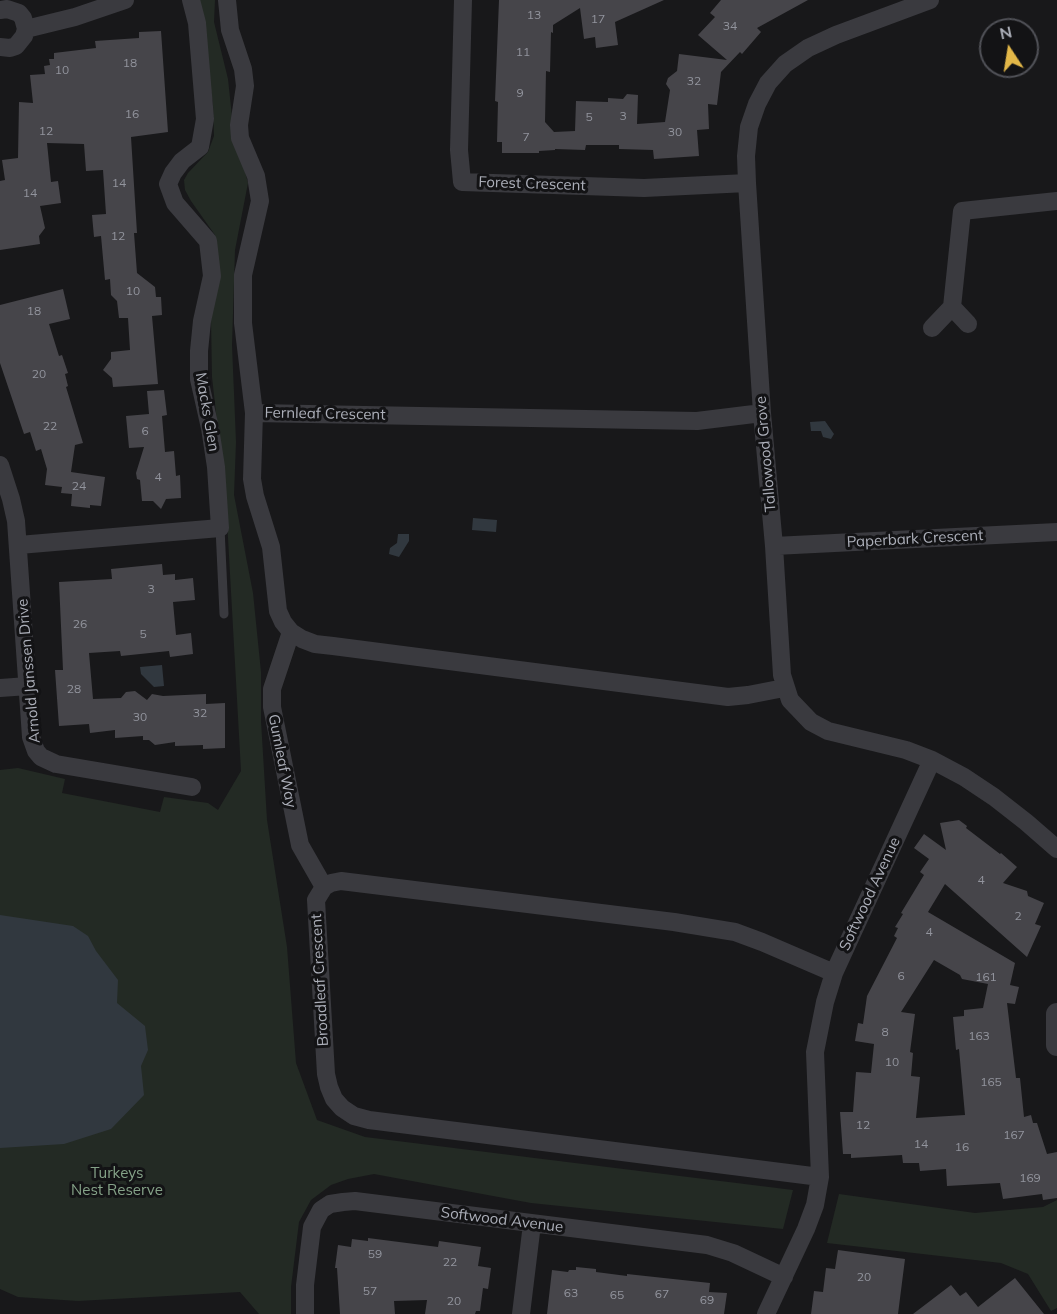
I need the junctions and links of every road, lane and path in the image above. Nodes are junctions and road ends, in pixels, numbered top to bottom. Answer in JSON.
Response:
{"nodes":[{"id":1,"x":125,"y":0,"type":"edge"},
{"id":2,"x":191,"y":0,"type":"edge"},
{"id":3,"x":227,"y":0,"type":"edge"},
{"id":4,"x":464,"y":0,"type":"edge"},
{"id":5,"x":930,"y":0,"type":"edge"},
{"id":6,"x":10,"y":7,"type":"edge"},
{"id":7,"x":26,"y":29,"type":"junction"},
{"id":8,"x":1,"y":50,"type":"edge"},
{"id":9,"x":747,"y":183,"type":"junction"},
{"id":10,"x":1057,"y":201,"type":"edge"},
{"id":11,"x":952,"y":307,"type":"junction"},
{"id":12,"x":968,"y":324,"type":"dead end"},
{"id":13,"x":932,"y":328,"type":"dead end"},
{"id":14,"x":254,"y":413,"type":"junction"},
{"id":15,"x":762,"y":413,"type":"junction"},
{"id":16,"x":0,"y":465,"type":"edge"},
{"id":17,"x":220,"y":528,"type":"junction"},
{"id":18,"x":1057,"y":532,"type":"edge"},
{"id":19,"x":19,"y":545,"type":"junction"},
{"id":20,"x":774,"y":546,"type":"junction"},
{"id":21,"x":224,"y":614,"type":"dead end"},
{"id":22,"x":291,"y":632,"type":"junction"},
{"id":23,"x":28,"y":686,"type":"junction"},
{"id":24,"x":0,"y":688,"type":"edge"},
{"id":25,"x":784,"y":688,"type":"junction"},
{"id":26,"x":932,"y":760,"type":"junction"},
{"id":27,"x":192,"y":787,"type":"dead end"},
{"id":28,"x":1057,"y":849,"type":"edge"},
{"id":29,"x":324,"y":887,"type":"junction"},
{"id":30,"x":834,"y":973,"type":"junction"},
{"id":31,"x":1057,"y":1014,"type":"edge"},
{"id":32,"x":1057,"y":1045,"type":"edge"},
{"id":33,"x":820,"y":1178,"type":"junction"},
{"id":34,"x":532,"y":1224,"type":"junction"},
{"id":35,"x":784,"y":1276,"type":"junction"},
{"id":36,"x":305,"y":1314,"type":"edge"},
{"id":37,"x":521,"y":1314,"type":"edge"},
{"id":38,"x":766,"y":1314,"type":"edge"}],
"edges":[{"from":1,"to":7,"type":"street"},
{"from":2,"to":17,"type":"street","name":"Macks Glen"},
{"from":3,"to":14,"type":"street"},
{"from":4,"to":9,"type":"street","name":"Forest Crescent"},
{"from":5,"to":9,"type":"street","name":"Tallowood Grove"},
{"from":6,"to":7,"type":"street"},
{"from":7,"to":8,"type":"street"},
{"from":9,"to":15,"type":"street","name":"Tallowood Grove"},
{"from":10,"to":11,"type":"street"},
{"from":11,"to":12,"type":"street"},
{"from":11,"to":13,"type":"street"},
{"from":14,"to":15,"type":"street","name":"Fernleaf Crescent"},
{"from":14,"to":22,"type":"street","name":"Fernleaf Crescent"},
{"from":15,"to":20,"type":"street","name":"Tallowood Grove"},
{"from":16,"to":19,"type":"street","name":"Arnold Janssen Drive"},
{"from":17,"to":19,"type":"street"},
{"from":17,"to":21,"type":"lane","name":"Macks Glen"},
{"from":18,"to":20,"type":"street","name":"Paperbark Crescent"},
{"from":19,"to":23,"type":"street","name":"Arnold Janssen Drive"},
{"from":20,"to":25,"type":"street","name":"Tallowood Grove"},
{"from":22,"to":25,"type":"street"},
{"from":22,"to":29,"type":"street","name":"Gumleaf Way"},
{"from":23,"to":24,"type":"street"},
{"from":23,"to":27,"type":"street","name":"Arnold Janssen Drive"},
{"from":25,"to":26,"type":"street"},
{"from":26,"to":28,"type":"street"},
{"from":26,"to":30,"type":"street","name":"Softwood Avenue"},
{"from":29,"to":30,"type":"street"},
{"from":29,"to":33,"type":"street","name":"Broadleaf Crescent"},
{"from":30,"to":33,"type":"street","name":"Softwood Avenue"},
{"from":31,"to":32,"type":"street"},
{"from":33,"to":35,"type":"street","name":"Softwood Avenue"},
{"from":34,"to":35,"type":"street","name":"Softwood Avenue"},
{"from":34,"to":36,"type":"street","name":"Softwood Avenue"},
{"from":34,"to":37,"type":"street"},
{"from":35,"to":38,"type":"street","name":"Softwood Avenue"}]}
